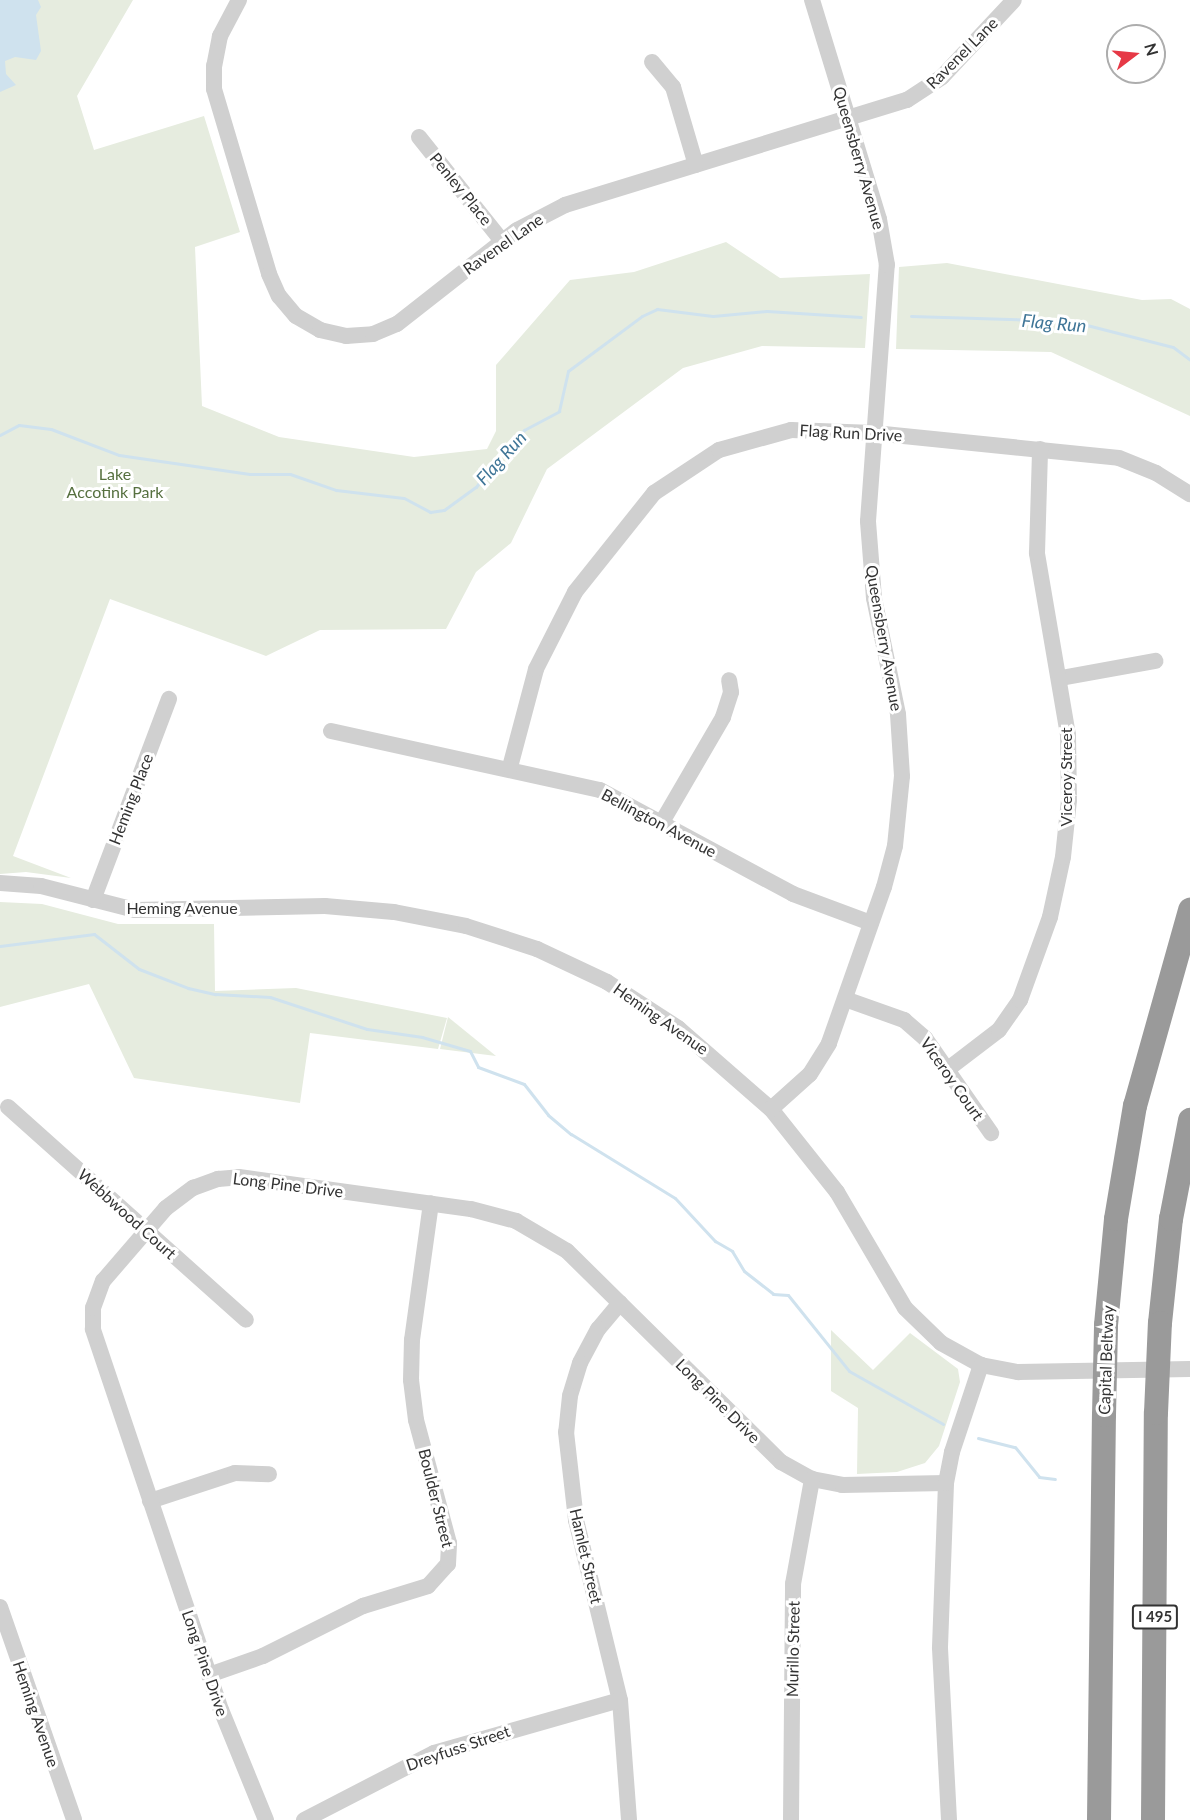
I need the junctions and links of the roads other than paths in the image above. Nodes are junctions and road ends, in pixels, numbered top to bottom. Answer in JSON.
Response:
{"nodes":[{"id":1,"x":239,"y":0,"type":"edge"},
{"id":2,"x":812,"y":0,"type":"edge"},
{"id":3,"x":1014,"y":0,"type":"edge"},
{"id":4,"x":652,"y":62,"type":"dead end"},
{"id":5,"x":848,"y":118,"type":"junction"},
{"id":6,"x":419,"y":137,"type":"dead end"},
{"id":7,"x":696,"y":165,"type":"junction"},
{"id":8,"x":502,"y":241,"type":"junction"},
{"id":9,"x":874,"y":433,"type":"junction"},
{"id":10,"x":1040,"y":449,"type":"junction"},
{"id":11,"x":1190,"y":494,"type":"edge"},
{"id":12,"x":1155,"y":661,"type":"dead end"},
{"id":13,"x":1061,"y":678,"type":"junction"},
{"id":14,"x":729,"y":680,"type":"dead end"},
{"id":15,"x":169,"y":699,"type":"dead end"},
{"id":16,"x":331,"y":731,"type":"dead end"},
{"id":17,"x":510,"y":767,"type":"junction"},
{"id":18,"x":663,"y":822,"type":"junction"},
{"id":19,"x":0,"y":883,"type":"edge"},
{"id":20,"x":93,"y":900,"type":"junction"},
{"id":21,"x":1190,"y":910,"type":"edge"},
{"id":22,"x":871,"y":923,"type":"junction"},
{"id":23,"x":1190,"y":937,"type":"edge"},
{"id":24,"x":845,"y":999,"type":"junction"},
{"id":25,"x":1156,"y":1024,"type":"junction"},
{"id":26,"x":948,"y":1069,"type":"junction"},
{"id":27,"x":8,"y":1107,"type":"dead end"},
{"id":28,"x":771,"y":1109,"type":"junction"},
{"id":29,"x":1190,"y":1120,"type":"edge"},
{"id":30,"x":991,"y":1133,"type":"dead end"},
{"id":31,"x":431,"y":1203,"type":"junction"},
{"id":32,"x":146,"y":1231,"type":"junction"},
{"id":33,"x":620,"y":1303,"type":"junction"},
{"id":34,"x":246,"y":1320,"type":"dead end"},
{"id":35,"x":981,"y":1365,"type":"junction"},
{"id":36,"x":1190,"y":1369,"type":"edge"},
{"id":37,"x":269,"y":1474,"type":"dead end"},
{"id":38,"x":812,"y":1479,"type":"junction"},
{"id":39,"x":946,"y":1484,"type":"junction"},
{"id":40,"x":150,"y":1501,"type":"junction"},
{"id":41,"x":0,"y":1607,"type":"edge"},
{"id":42,"x":209,"y":1675,"type":"junction"},
{"id":43,"x":620,"y":1700,"type":"junction"},
{"id":44,"x":74,"y":1820,"type":"edge"},
{"id":45,"x":266,"y":1820,"type":"edge"},
{"id":46,"x":304,"y":1820,"type":"edge"},
{"id":47,"x":629,"y":1820,"type":"edge"},
{"id":48,"x":791,"y":1820,"type":"edge"},
{"id":49,"x":949,"y":1820,"type":"edge"},
{"id":50,"x":1099,"y":1820,"type":"edge"},
{"id":51,"x":1153,"y":1820,"type":"edge"}],
"edges":[{"from":1,"to":8,"type":"street","name":"Ravenel Lane"},
{"from":2,"to":5,"type":"street","name":"Queensberry Avenue"},
{"from":3,"to":5,"type":"street","name":"Ravenel Lane"},
{"from":4,"to":7,"type":"street"},
{"from":5,"to":7,"type":"street","name":"Ravenel Lane"},
{"from":5,"to":9,"type":"street","name":"Queensberry Avenue"},
{"from":6,"to":8,"type":"street","name":"Penley Place"},
{"from":7,"to":8,"type":"street","name":"Ravenel Lane"},
{"from":9,"to":10,"type":"street","name":"Flag Run Drive"},
{"from":9,"to":17,"type":"street","name":"Flag Run Drive"},
{"from":9,"to":22,"type":"street","name":"Queensberry Avenue"},
{"from":10,"to":11,"type":"street","name":"Flag Run Drive"},
{"from":10,"to":13,"type":"street","name":"Viceroy Street"},
{"from":12,"to":13,"type":"street"},
{"from":13,"to":26,"type":"street","name":"Viceroy Street"},
{"from":14,"to":18,"type":"street"},
{"from":15,"to":20,"type":"street","name":"Heming Place"},
{"from":16,"to":17,"type":"street","name":"Bellington Avenue"},
{"from":17,"to":18,"type":"street","name":"Bellington Avenue"},
{"from":18,"to":22,"type":"street","name":"Bellington Avenue"},
{"from":19,"to":20,"type":"street","name":"Heming Avenue"},
{"from":20,"to":28,"type":"street","name":"Heming Avenue"},
{"from":21,"to":25,"type":"highway","name":"Capital Beltway"},
{"from":22,"to":24,"type":"street","name":"Queensberry Avenue"},
{"from":23,"to":25,"type":"highway"},
{"from":24,"to":26,"type":"street","name":"Viceroy Court"},
{"from":24,"to":28,"type":"street","name":"Queensberry Avenue"},
{"from":25,"to":50,"type":"highway","name":"Capital Beltway","bridge":true},
{"from":26,"to":30,"type":"street","name":"Viceroy Court"},
{"from":27,"to":32,"type":"street","name":"Webbwood Court"},
{"from":28,"to":35,"type":"street","name":"Heming Avenue"},
{"from":29,"to":51,"type":"highway","number":"I 495","bridge":true},
{"from":31,"to":32,"type":"street","name":"Long Pine Drive"},
{"from":31,"to":33,"type":"street","name":"Long Pine Drive"},
{"from":31,"to":42,"type":"street","name":"Boulder Street"},
{"from":32,"to":34,"type":"street","name":"Webbwood Court"},
{"from":32,"to":40,"type":"street","name":"Long Pine Drive"},
{"from":33,"to":38,"type":"street","name":"Long Pine Drive"},
{"from":33,"to":43,"type":"street","name":"Hamlet Street"},
{"from":35,"to":36,"type":"street","name":"Heming Avenue"},
{"from":35,"to":39,"type":"street"},
{"from":37,"to":40,"type":"street"},
{"from":38,"to":39,"type":"street","name":"Long Pine Drive"},
{"from":38,"to":48,"type":"street","name":"Murillo Street"},
{"from":39,"to":49,"type":"street"},
{"from":40,"to":42,"type":"street","name":"Long Pine Drive"},
{"from":41,"to":44,"type":"street","name":"Heming Avenue"},
{"from":42,"to":45,"type":"street","name":"Long Pine Drive"},
{"from":43,"to":46,"type":"street","name":"Dreyfuss Street"},
{"from":43,"to":47,"type":"street","name":"Hamlet Street"}]}
